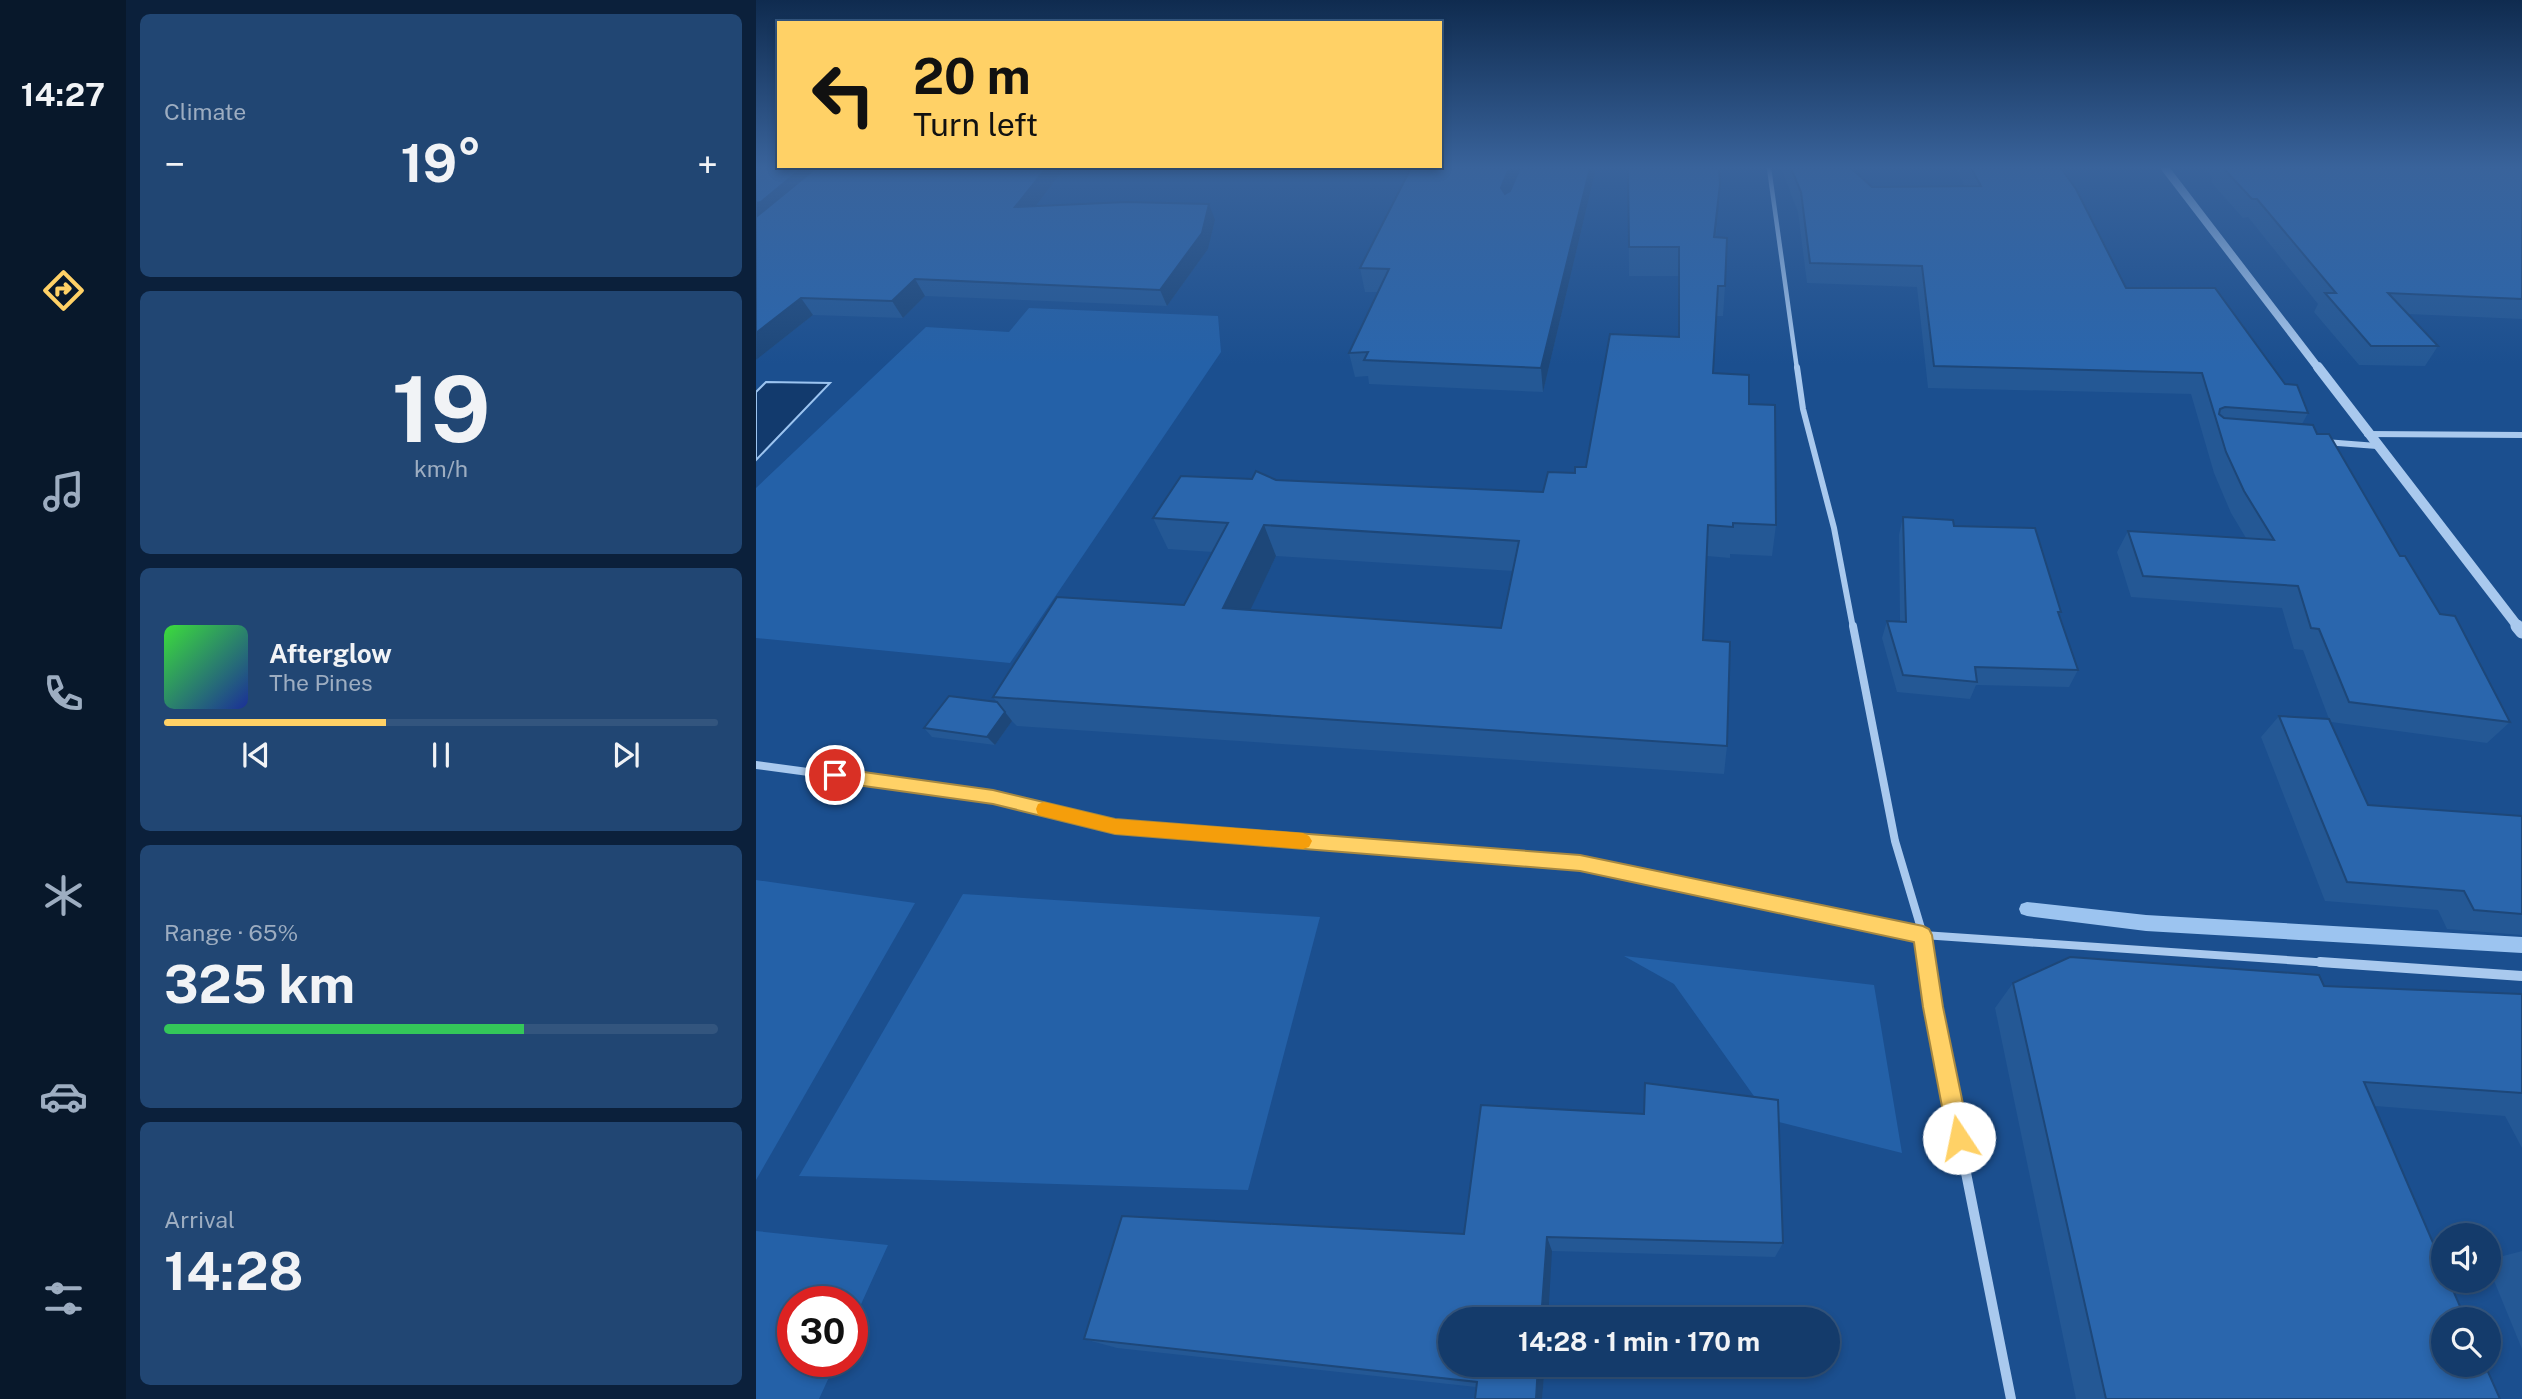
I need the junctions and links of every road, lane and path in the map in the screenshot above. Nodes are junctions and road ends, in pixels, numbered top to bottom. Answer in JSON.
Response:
{"nodes":[{"id":1,"x":1778,"y":233,"type":"edge"},
{"id":2,"x":2215,"y":233,"type":"edge"},
{"id":3,"x":2367,"y":433,"type":"junction"},
{"id":4,"x":2522,"y":435,"type":"edge"},
{"id":5,"x":2322,"y":442,"type":"edge"},
{"id":6,"x":2376,"y":446,"type":"junction"},
{"id":7,"x":2522,"y":632,"type":"edge"},
{"id":8,"x":756,"y":765,"type":"edge"},
{"id":9,"x":1923,"y":935,"type":"junction"},
{"id":10,"x":2522,"y":976,"type":"edge"},
{"id":11,"x":2011,"y":1399,"type":"edge"}],
"edges":[{"from":1,"to":9,"type":"street"},
{"from":2,"to":3,"type":"street"},
{"from":3,"to":4,"type":"street"},
{"from":3,"to":6,"type":"street"},
{"from":5,"to":6,"type":"street"},
{"from":6,"to":7,"type":"street"},
{"from":8,"to":9,"type":"street"},
{"from":9,"to":10,"type":"street"},
{"from":9,"to":11,"type":"street"}]}
